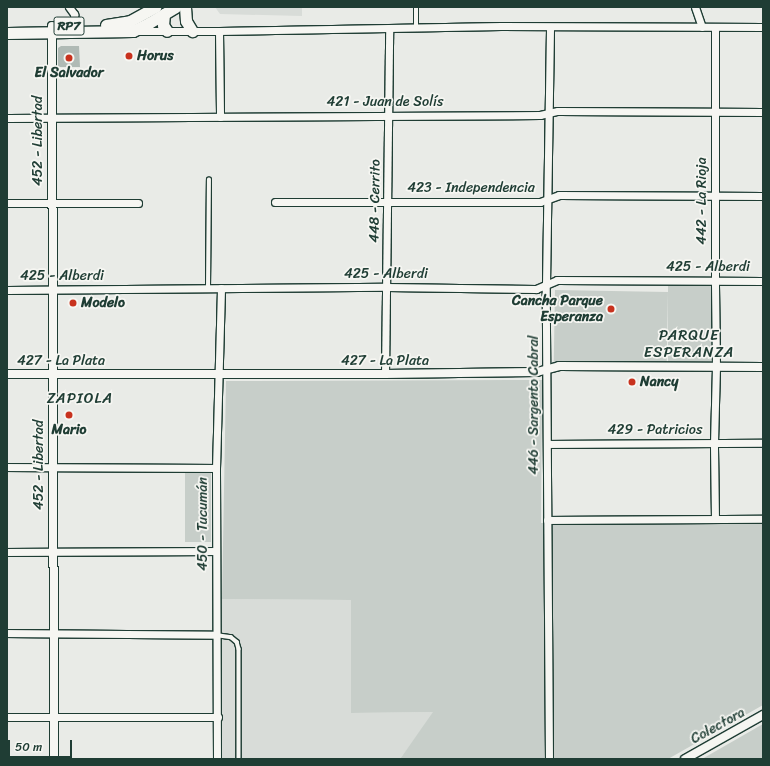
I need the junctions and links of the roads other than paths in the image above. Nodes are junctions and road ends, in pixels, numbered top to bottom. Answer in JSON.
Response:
{"nodes":[{"id":1,"x":69,"y":7,"type":"edge"},
{"id":2,"x":155,"y":7,"type":"edge"},
{"id":3,"x":176,"y":7,"type":"edge"},
{"id":4,"x":185,"y":7,"type":"edge"},
{"id":5,"x":416,"y":7,"type":"edge"},
{"id":6,"x":694,"y":7,"type":"edge"},
{"id":7,"x":164,"y":14,"type":"junction"},
{"id":8,"x":7,"y":26,"type":"edge"},
{"id":9,"x":76,"y":26,"type":"junction"},
{"id":10,"x":131,"y":26,"type":"junction"},
{"id":11,"x":550,"y":27,"type":"junction"},
{"id":12,"x":702,"y":27,"type":"junction"},
{"id":13,"x":715,"y":27,"type":"junction"},
{"id":14,"x":763,"y":27,"type":"edge"},
{"id":15,"x":390,"y":28,"type":"junction"},
{"id":16,"x":416,"y":28,"type":"junction"},
{"id":17,"x":52,"y":30,"type":"junction"},
{"id":18,"x":167,"y":31,"type":"junction"},
{"id":19,"x":192,"y":31,"type":"junction"},
{"id":20,"x":219,"y":31,"type":"junction"},
{"id":21,"x":7,"y":33,"type":"edge"},
{"id":22,"x":715,"y":111,"type":"junction"},
{"id":23,"x":763,"y":112,"type":"edge"},
{"id":24,"x":548,"y":113,"type":"junction"},
{"id":25,"x":389,"y":115,"type":"junction"},
{"id":26,"x":220,"y":117,"type":"junction"},
{"id":27,"x":7,"y":118,"type":"edge"},
{"id":28,"x":51,"y":118,"type":"junction"},
{"id":29,"x":209,"y":180,"type":"dead end"},
{"id":30,"x":716,"y":195,"type":"junction"},
{"id":31,"x":763,"y":196,"type":"edge"},
{"id":32,"x":548,"y":198,"type":"junction"},
{"id":33,"x":388,"y":201,"type":"junction"},
{"id":34,"x":275,"y":202,"type":"dead end"},
{"id":35,"x":7,"y":203,"type":"edge"},
{"id":36,"x":52,"y":203,"type":"junction"},
{"id":37,"x":138,"y":203,"type":"dead end"},
{"id":38,"x":715,"y":280,"type":"junction"},
{"id":39,"x":763,"y":281,"type":"edge"},
{"id":40,"x":546,"y":284,"type":"junction"},
{"id":41,"x":387,"y":287,"type":"junction"},
{"id":42,"x":208,"y":288,"type":"junction"},
{"id":43,"x":222,"y":288,"type":"junction"},
{"id":44,"x":7,"y":290,"type":"edge"},
{"id":45,"x":53,"y":290,"type":"junction"},
{"id":46,"x":716,"y":367,"type":"junction"},
{"id":47,"x":763,"y":367,"type":"edge"},
{"id":48,"x":547,"y":370,"type":"junction"},
{"id":49,"x":7,"y":374,"type":"edge"},
{"id":50,"x":52,"y":374,"type":"junction"},
{"id":51,"x":220,"y":374,"type":"junction"},
{"id":52,"x":385,"y":374,"type":"junction"},
{"id":53,"x":714,"y":443,"type":"junction"},
{"id":54,"x":763,"y":443,"type":"edge"},
{"id":55,"x":547,"y":444,"type":"junction"},
{"id":56,"x":52,"y":466,"type":"junction"},
{"id":57,"x":7,"y":467,"type":"edge"},
{"id":58,"x":216,"y":468,"type":"junction"},
{"id":59,"x":715,"y":519,"type":"junction"},
{"id":60,"x":763,"y":519,"type":"edge"},
{"id":61,"x":547,"y":520,"type":"junction"},
{"id":62,"x":216,"y":551,"type":"junction"},
{"id":63,"x":7,"y":552,"type":"edge"},
{"id":64,"x":53,"y":552,"type":"junction"},
{"id":65,"x":7,"y":633,"type":"edge"},
{"id":66,"x":53,"y":633,"type":"junction"},
{"id":67,"x":216,"y":635,"type":"junction"},
{"id":68,"x":763,"y":715,"type":"edge"},
{"id":69,"x":7,"y":717,"type":"edge"},
{"id":70,"x":218,"y":717,"type":"junction"},
{"id":71,"x":54,"y":718,"type":"junction"},
{"id":72,"x":54,"y":759,"type":"edge"},
{"id":73,"x":218,"y":759,"type":"edge"},
{"id":74,"x":239,"y":759,"type":"edge"},
{"id":75,"x":548,"y":759,"type":"edge"},
{"id":76,"x":685,"y":759,"type":"edge"}],
"edges":[{"from":1,"to":9,"type":"street"},
{"from":2,"to":10,"type":"main road","number":"RP7"},
{"from":3,"to":7,"type":"main road","number":"RP7"},
{"from":4,"to":19,"type":"main road"},
{"from":5,"to":16,"type":"lane"},
{"from":6,"to":12,"type":"street"},
{"from":7,"to":10,"type":"main road","number":"RP7"},
{"from":7,"to":18,"type":"main road"},
{"from":8,"to":17,"type":"main road","number":"RP7"},
{"from":9,"to":10,"type":"main road","number":"RP7"},
{"from":9,"to":17,"type":"main road","number":"RP7"},
{"from":10,"to":17,"type":"main road","number":"RP7"},
{"from":10,"to":18,"type":"street"},
{"from":11,"to":12,"type":"street"},
{"from":11,"to":16,"type":"street"},
{"from":11,"to":24,"type":"street","name":"446 - Sargento Cabral"},
{"from":12,"to":13,"type":"street"},
{"from":13,"to":14,"type":"street"},
{"from":13,"to":22,"type":"street","name":"442 - La Rioja"},
{"from":15,"to":16,"type":"street"},
{"from":15,"to":20,"type":"street"},
{"from":15,"to":25,"type":"street","name":"448 - Cerrito"},
{"from":17,"to":21,"type":"main road","number":"RP7"},
{"from":17,"to":28,"type":"street","name":"452 - Libertad"},
{"from":18,"to":19,"type":"street"},
{"from":19,"to":20,"type":"street"},
{"from":20,"to":26,"type":"street"},
{"from":22,"to":23,"type":"street","name":"421 - Juan de Solís"},
{"from":22,"to":24,"type":"street","name":"421 - Juan de Solís"},
{"from":22,"to":30,"type":"street","name":"442 - La Rioja"},
{"from":24,"to":25,"type":"street","name":"421 - Juan de Solís"},
{"from":24,"to":32,"type":"street","name":"446 - Sargento Cabral"},
{"from":25,"to":26,"type":"street","name":"421 - Juan de Solís"},
{"from":25,"to":33,"type":"street","name":"448 - Cerrito"},
{"from":26,"to":28,"type":"street","name":"421 - Juan de Solís"},
{"from":27,"to":28,"type":"street","name":"421 - Juan de Solís"},
{"from":28,"to":36,"type":"street","name":"452 - Libertad"},
{"from":29,"to":42,"type":"lane"},
{"from":30,"to":31,"type":"street","name":"423 - Independencia"},
{"from":30,"to":32,"type":"street","name":"423 - Independencia"},
{"from":30,"to":38,"type":"street","name":"442 - La Rioja"},
{"from":32,"to":33,"type":"street","name":"423 - Independencia"},
{"from":32,"to":40,"type":"street","name":"446 - Sargento Cabral"},
{"from":33,"to":34,"type":"street","name":"423 - Independencia"},
{"from":33,"to":41,"type":"street","name":"448 - Cerrito"},
{"from":35,"to":36,"type":"street"},
{"from":36,"to":37,"type":"street"},
{"from":36,"to":45,"type":"street","name":"452 - Libertad"},
{"from":38,"to":39,"type":"street","name":"425 - Alberdi"},
{"from":38,"to":40,"type":"street","name":"425 - Alberdi"},
{"from":38,"to":46,"type":"street","name":"442 - La Rioja"},
{"from":40,"to":41,"type":"street","name":"425 - Alberdi"},
{"from":40,"to":48,"type":"street","name":"446 - Sargento Cabral"},
{"from":41,"to":43,"type":"street","name":"425 - Alberdi"},
{"from":41,"to":52,"type":"street","name":"448 - Cerrito"},
{"from":42,"to":43,"type":"street","name":"425 - Alberdi"},
{"from":42,"to":45,"type":"street","name":"425 - Alberdi"},
{"from":43,"to":51,"type":"street","name":"450 - Tucumán"},
{"from":44,"to":45,"type":"street","name":"425 - Alberdi"},
{"from":45,"to":50,"type":"street","name":"452 - Libertad"},
{"from":46,"to":47,"type":"street","name":"427 - La Plata"},
{"from":46,"to":48,"type":"street","name":"427 - La Plata"},
{"from":46,"to":53,"type":"street","name":"442 - La Rioja"},
{"from":48,"to":52,"type":"street","name":"427 - La Plata"},
{"from":48,"to":55,"type":"street","name":"446 - Sargento Cabral"},
{"from":49,"to":50,"type":"street","name":"427 - La Plata"},
{"from":50,"to":51,"type":"street","name":"427 - La Plata"},
{"from":50,"to":56,"type":"street","name":"452 - Libertad"},
{"from":51,"to":52,"type":"street","name":"427 - La Plata"},
{"from":51,"to":58,"type":"street","name":"450 - Tucumán"},
{"from":53,"to":54,"type":"street","name":"429 - Patricios"},
{"from":53,"to":55,"type":"street","name":"429 - Patricios"},
{"from":53,"to":59,"type":"street","name":"442 - La Rioja"},
{"from":55,"to":61,"type":"street","name":"446 - Sargento Cabral"},
{"from":56,"to":57,"type":"street"},
{"from":56,"to":58,"type":"street"},
{"from":56,"to":64,"type":"street","name":"452 - Libertad"},
{"from":58,"to":62,"type":"street","name":"450 - Tucumán"},
{"from":59,"to":60,"type":"street"},
{"from":59,"to":61,"type":"street"},
{"from":61,"to":75,"type":"street","name":"446 - Sargento Cabral"},
{"from":62,"to":64,"type":"street"},
{"from":62,"to":67,"type":"street","name":"450 - Tucumán"},
{"from":63,"to":64,"type":"street"},
{"from":64,"to":66,"type":"street","name":"452 - Libertad"},
{"from":65,"to":66,"type":"street"},
{"from":66,"to":67,"type":"street"},
{"from":66,"to":71,"type":"street","name":"452 - Libertad"},
{"from":67,"to":70,"type":"street","name":"450 - Tucumán"},
{"from":67,"to":74,"type":"lane"},
{"from":68,"to":76,"type":"street","name":"Colectora"},
{"from":69,"to":71,"type":"street"},
{"from":70,"to":71,"type":"street"},
{"from":70,"to":73,"type":"street","name":"450 - Tucumán"},
{"from":71,"to":72,"type":"street","name":"452 - Libertad"}]}
